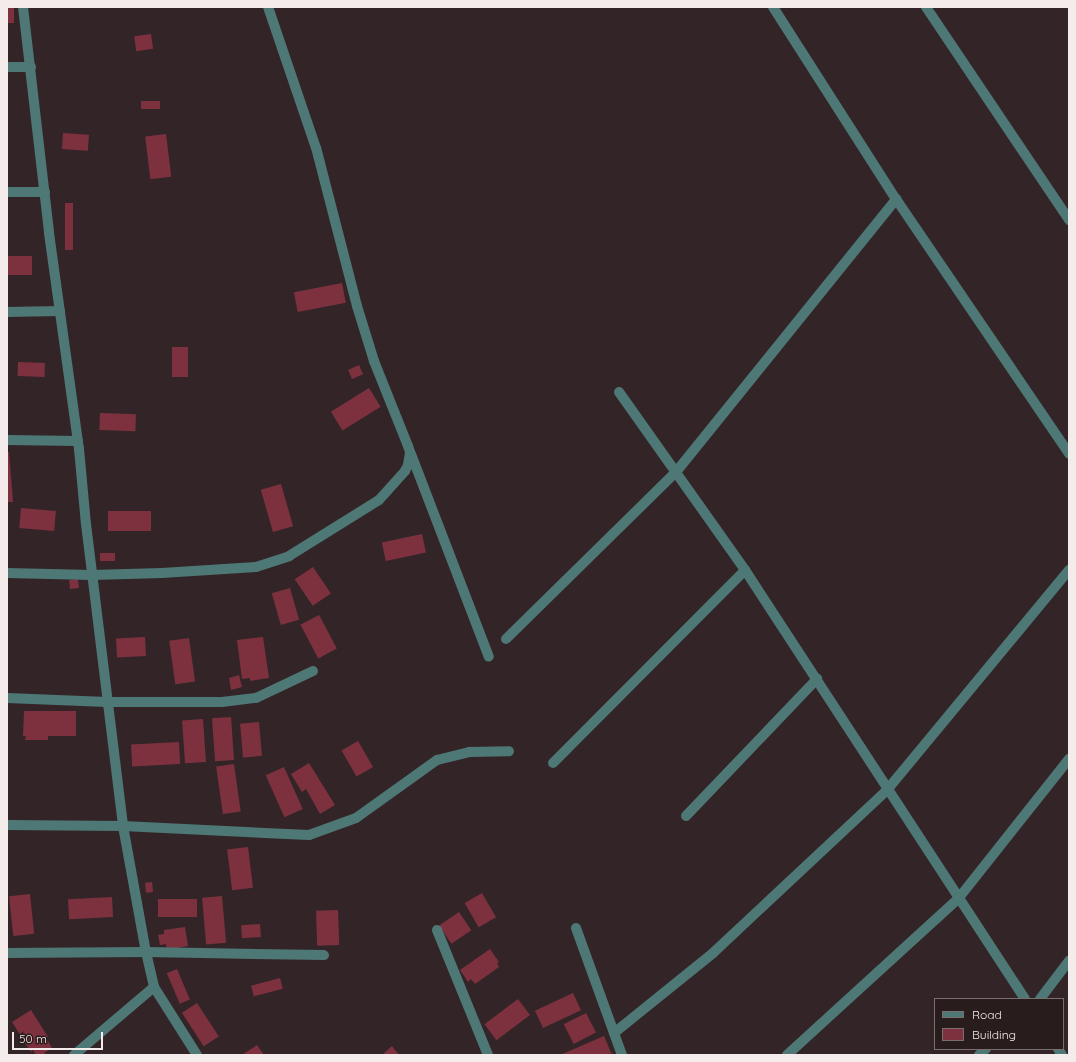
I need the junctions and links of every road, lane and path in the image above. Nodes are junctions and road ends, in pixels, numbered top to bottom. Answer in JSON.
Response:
{"nodes":[{"id":1,"x":23,"y":7,"type":"edge"},
{"id":2,"x":268,"y":7,"type":"edge"},
{"id":3,"x":773,"y":7,"type":"edge"},
{"id":4,"x":926,"y":7,"type":"edge"},
{"id":5,"x":7,"y":67,"type":"edge"},
{"id":6,"x":31,"y":67,"type":"junction"},
{"id":7,"x":7,"y":192,"type":"edge"},
{"id":8,"x":45,"y":192,"type":"junction"},
{"id":9,"x":896,"y":199,"type":"junction"},
{"id":10,"x":1069,"y":220,"type":"edge"},
{"id":11,"x":60,"y":311,"type":"junction"},
{"id":12,"x":7,"y":312,"type":"edge"},
{"id":13,"x":619,"y":392,"type":"dead end"},
{"id":14,"x":7,"y":440,"type":"edge"},
{"id":15,"x":78,"y":441,"type":"junction"},
{"id":16,"x":1068,"y":449,"type":"edge"},
{"id":17,"x":410,"y":452,"type":"junction"},
{"id":18,"x":676,"y":472,"type":"junction"},
{"id":19,"x":745,"y":570,"type":"junction"},
{"id":20,"x":1069,"y":570,"type":"edge"},
{"id":21,"x":7,"y":573,"type":"edge"},
{"id":22,"x":92,"y":575,"type":"junction"},
{"id":23,"x":506,"y":639,"type":"dead end"},
{"id":24,"x":489,"y":657,"type":"dead end"},
{"id":25,"x":313,"y":671,"type":"dead end"},
{"id":26,"x":818,"y":679,"type":"junction"},
{"id":27,"x":7,"y":698,"type":"edge"},
{"id":28,"x":107,"y":702,"type":"junction"},
{"id":29,"x":509,"y":751,"type":"dead end"},
{"id":30,"x":1069,"y":759,"type":"edge"},
{"id":31,"x":554,"y":763,"type":"dead end"},
{"id":32,"x":887,"y":790,"type":"junction"},
{"id":33,"x":686,"y":816,"type":"dead end"},
{"id":34,"x":7,"y":825,"type":"edge"},
{"id":35,"x":123,"y":826,"type":"junction"},
{"id":36,"x":958,"y":899,"type":"junction"},
{"id":37,"x":576,"y":928,"type":"dead end"},
{"id":38,"x":437,"y":930,"type":"dead end"},
{"id":39,"x":146,"y":952,"type":"junction"},
{"id":40,"x":7,"y":953,"type":"edge"},
{"id":41,"x":324,"y":955,"type":"dead end"},
{"id":42,"x":1069,"y":961,"type":"edge"},
{"id":43,"x":154,"y":987,"type":"junction"},
{"id":44,"x":1024,"y":998,"type":"edge"},
{"id":45,"x":1041,"y":998,"type":"edge"},
{"id":46,"x":614,"y":1033,"type":"junction"},
{"id":47,"x":74,"y":1055,"type":"edge"},
{"id":48,"x":197,"y":1055,"type":"edge"},
{"id":49,"x":488,"y":1055,"type":"edge"},
{"id":50,"x":622,"y":1055,"type":"edge"},
{"id":51,"x":787,"y":1055,"type":"edge"}],
"edges":[{"from":1,"to":6,"type":"street"},
{"from":2,"to":17,"type":"street"},
{"from":3,"to":9,"type":"street"},
{"from":4,"to":10,"type":"street"},
{"from":5,"to":6,"type":"street"},
{"from":6,"to":8,"type":"street"},
{"from":7,"to":8,"type":"street"},
{"from":8,"to":11,"type":"street"},
{"from":9,"to":16,"type":"street"},
{"from":9,"to":18,"type":"street"},
{"from":11,"to":12,"type":"street"},
{"from":11,"to":15,"type":"street"},
{"from":13,"to":18,"type":"street"},
{"from":14,"to":15,"type":"street"},
{"from":15,"to":22,"type":"street"},
{"from":17,"to":22,"type":"street"},
{"from":17,"to":24,"type":"street"},
{"from":18,"to":19,"type":"street"},
{"from":18,"to":23,"type":"street"},
{"from":19,"to":26,"type":"street"},
{"from":19,"to":31,"type":"street"},
{"from":20,"to":32,"type":"street"},
{"from":21,"to":22,"type":"street"},
{"from":22,"to":28,"type":"street"},
{"from":25,"to":28,"type":"street"},
{"from":26,"to":32,"type":"street"},
{"from":26,"to":33,"type":"street"},
{"from":27,"to":28,"type":"street"},
{"from":28,"to":35,"type":"street"},
{"from":29,"to":35,"type":"street"},
{"from":30,"to":36,"type":"street"},
{"from":32,"to":36,"type":"street"},
{"from":32,"to":46,"type":"street"},
{"from":34,"to":35,"type":"street"},
{"from":35,"to":39,"type":"street"},
{"from":36,"to":44,"type":"street"},
{"from":36,"to":51,"type":"street"},
{"from":37,"to":46,"type":"street"},
{"from":38,"to":49,"type":"street"},
{"from":39,"to":40,"type":"street"},
{"from":39,"to":41,"type":"street"},
{"from":39,"to":43,"type":"street"},
{"from":42,"to":45,"type":"street"},
{"from":43,"to":47,"type":"street"},
{"from":43,"to":48,"type":"street"},
{"from":46,"to":50,"type":"street"}]}
